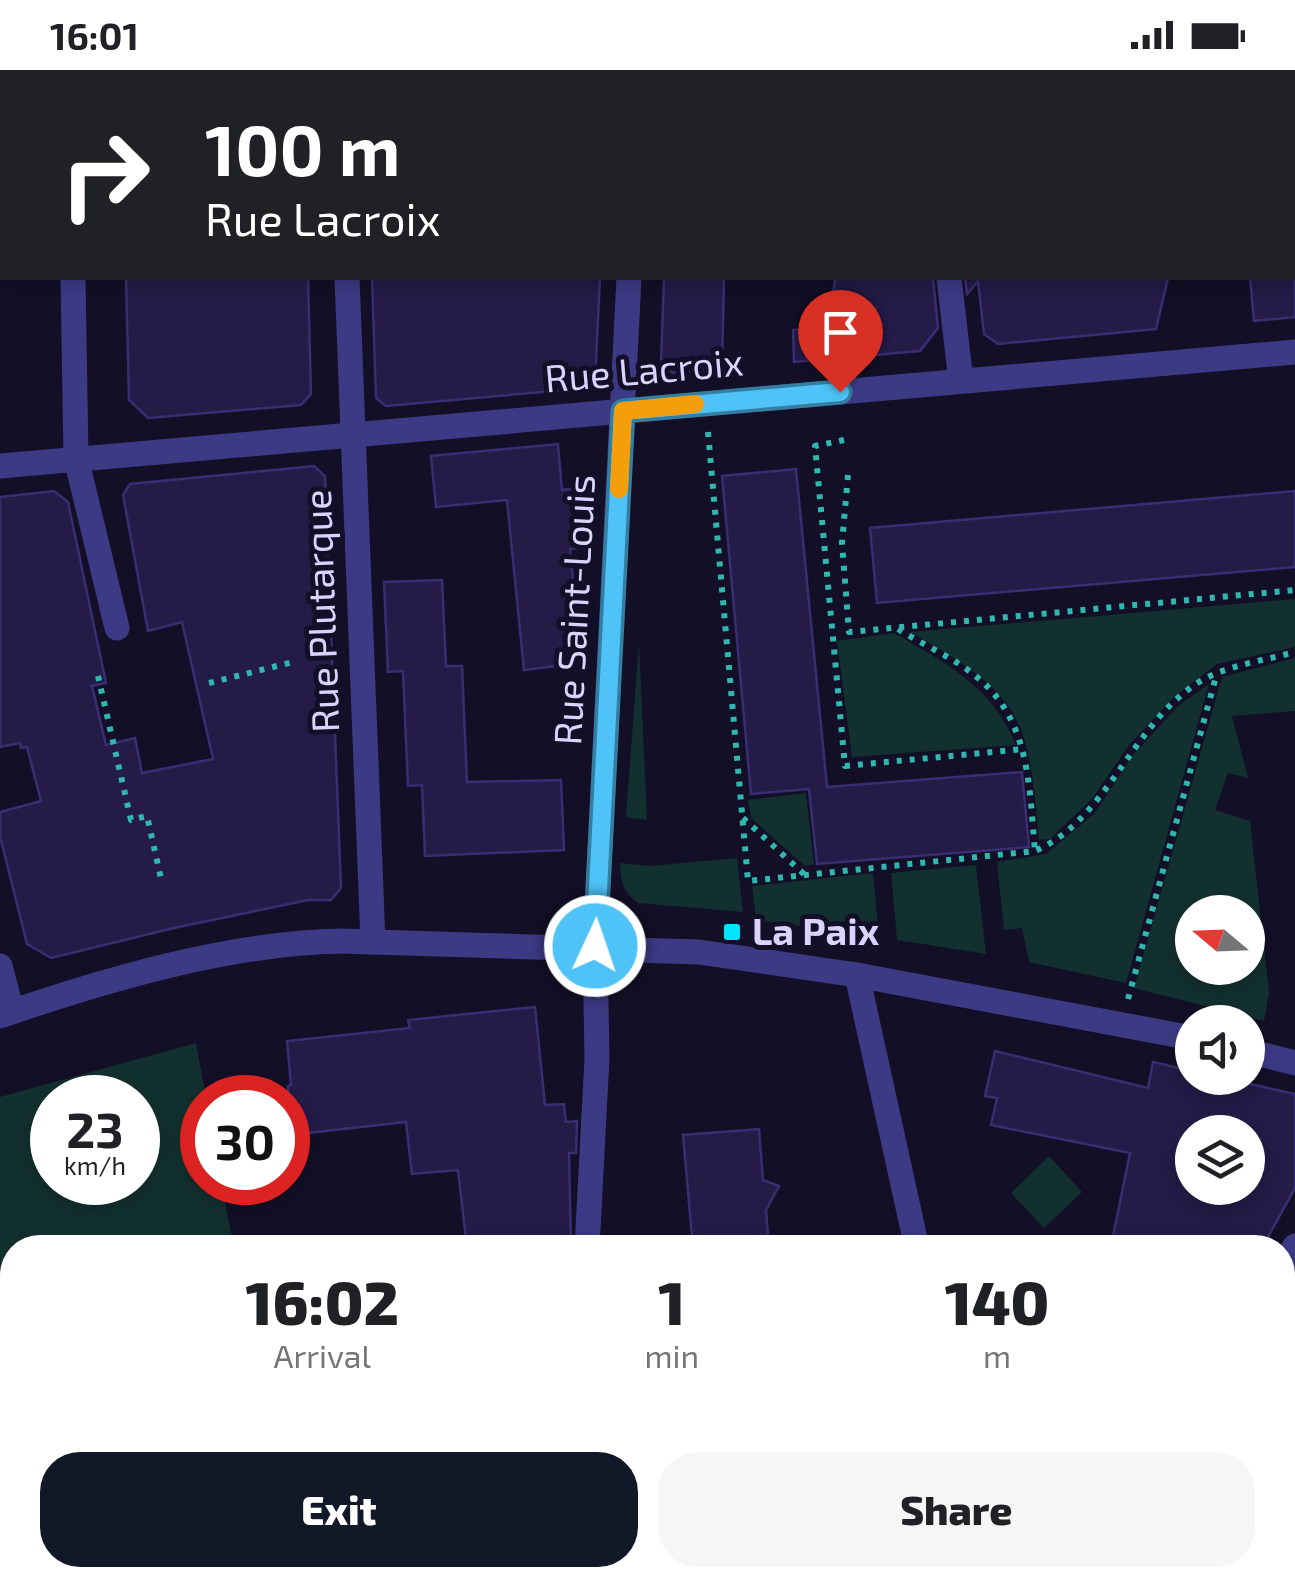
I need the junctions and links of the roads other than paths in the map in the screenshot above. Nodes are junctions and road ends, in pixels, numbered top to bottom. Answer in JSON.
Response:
{"nodes":[{"id":1,"x":73,"y":280,"type":"edge"},
{"id":2,"x":347,"y":280,"type":"edge"},
{"id":3,"x":630,"y":280,"type":"edge"},
{"id":4,"x":949,"y":280,"type":"edge"},
{"id":5,"x":1295,"y":352,"type":"edge"},
{"id":6,"x":961,"y":381,"type":"junction"},
{"id":7,"x":623,"y":411,"type":"junction"},
{"id":8,"x":352,"y":434,"type":"junction"},
{"id":9,"x":76,"y":458,"type":"junction"},
{"id":10,"x":0,"y":466,"type":"edge"},
{"id":11,"x":117,"y":628,"type":"dead end"},
{"id":12,"x":374,"y":942,"type":"junction"},
{"id":13,"x":595,"y":946,"type":"junction"},
{"id":14,"x":0,"y":966,"type":"edge"},
{"id":15,"x":857,"y":975,"type":"junction"},
{"id":16,"x":6,"y":1014,"type":"edge"},
{"id":17,"x":1175,"y":1035,"type":"edge"},
{"id":18,"x":1265,"y":1055,"type":"edge"},
{"id":19,"x":1295,"y":1063,"type":"edge"},
{"id":20,"x":588,"y":1235,"type":"edge"},
{"id":21,"x":913,"y":1235,"type":"edge"}],
"edges":[{"from":1,"to":9,"type":"street"},
{"from":2,"to":8,"type":"street","name":"Rue Plutarque"},
{"from":3,"to":7,"type":"street","name":"Rue Saint-Louis"},
{"from":4,"to":6,"type":"street"},
{"from":5,"to":6,"type":"street","name":"Rue Lacroix"},
{"from":6,"to":7,"type":"street","name":"Rue Lacroix"},
{"from":7,"to":8,"type":"street","name":"Rue Lacroix"},
{"from":7,"to":13,"type":"street","name":"Rue Saint-Louis"},
{"from":8,"to":9,"type":"street","name":"Rue Lacroix"},
{"from":8,"to":12,"type":"street","name":"Rue Plutarque"},
{"from":9,"to":10,"type":"street","name":"Rue Lacroix"},
{"from":9,"to":11,"type":"street"},
{"from":12,"to":13,"type":"street"},
{"from":12,"to":16,"type":"street"},
{"from":13,"to":15,"type":"street"},
{"from":13,"to":20,"type":"street","name":"Rue Saint-Louis"},
{"from":14,"to":16,"type":"street"},
{"from":15,"to":17,"type":"street"},
{"from":15,"to":21,"type":"street"},
{"from":18,"to":19,"type":"street"}]}
